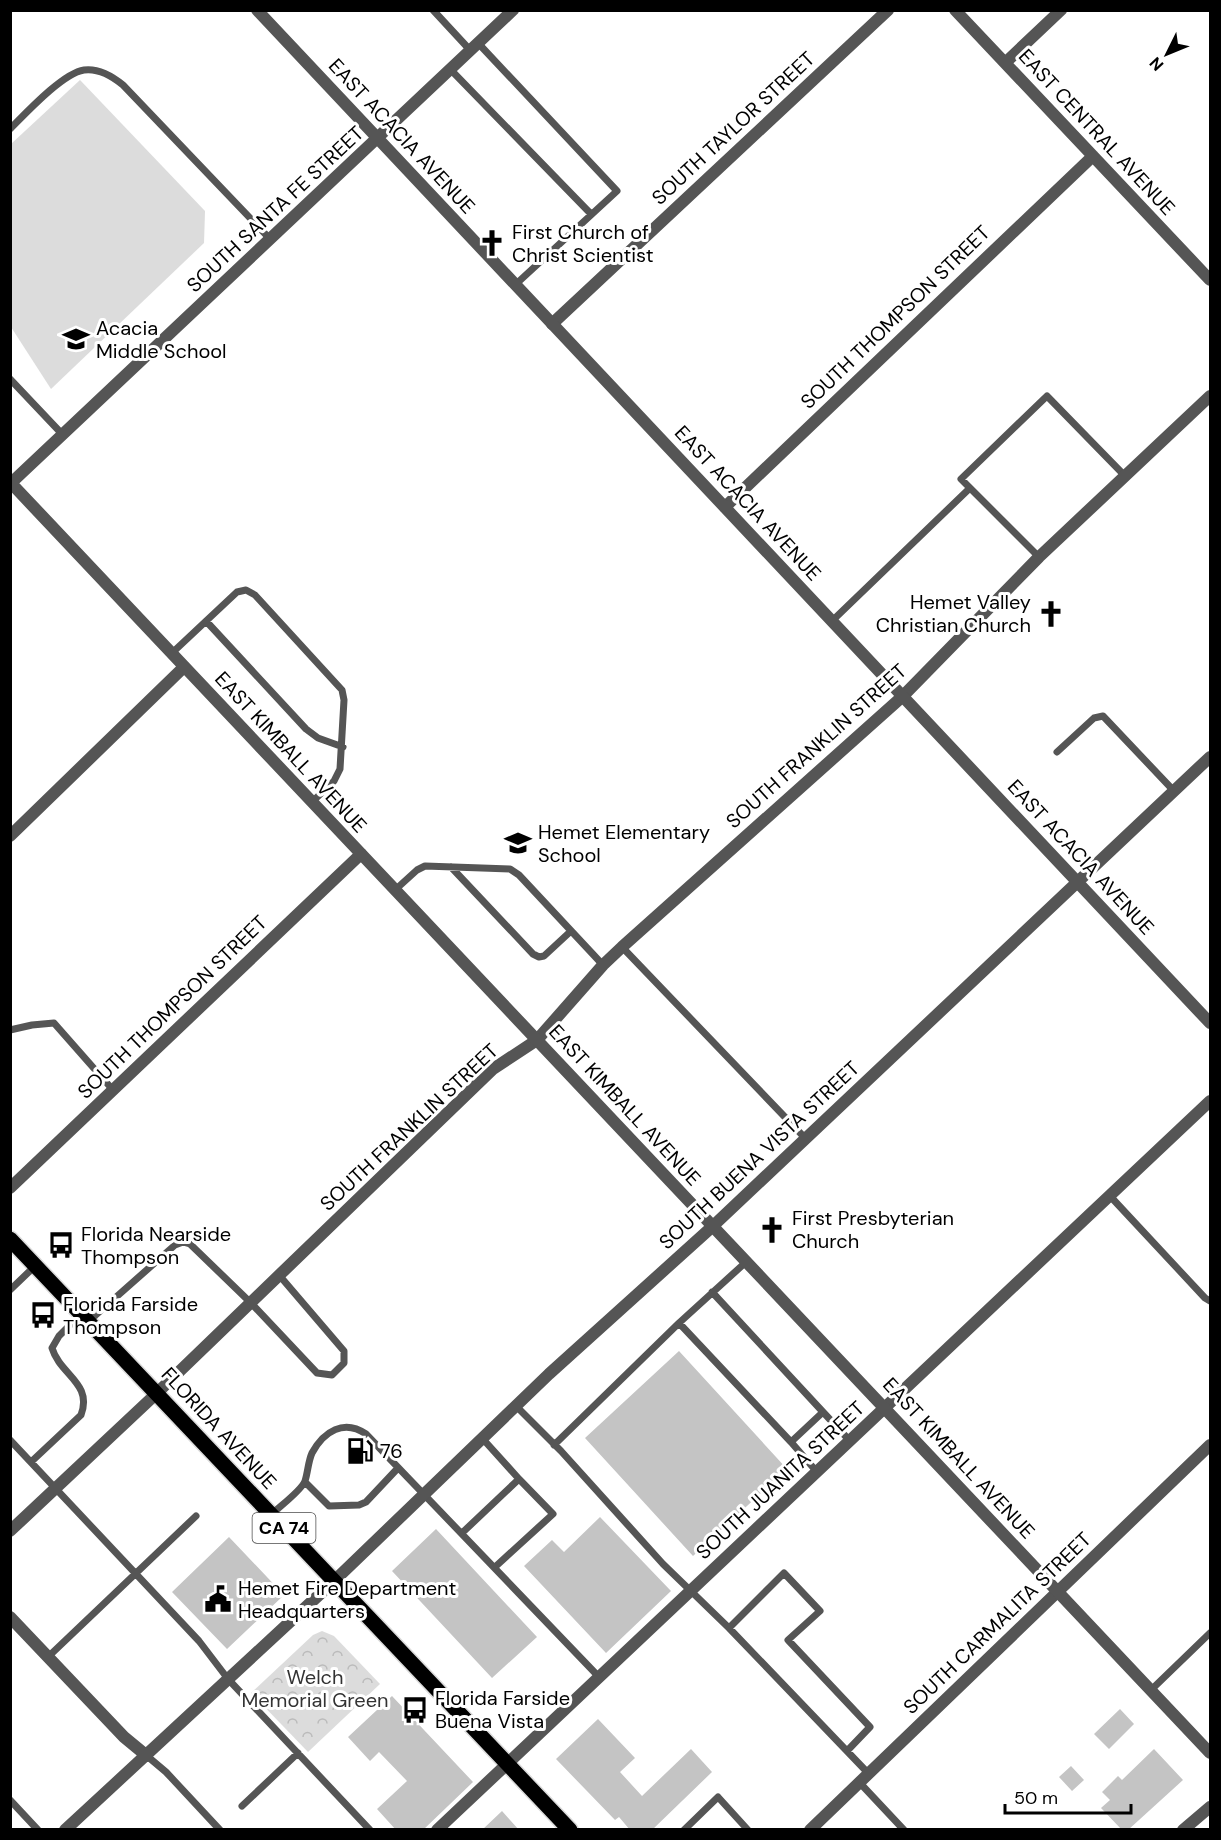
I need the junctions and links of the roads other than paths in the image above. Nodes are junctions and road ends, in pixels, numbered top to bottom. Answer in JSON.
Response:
{"nodes":[{"id":1,"x":257,"y":10,"type":"edge"},
{"id":2,"x":433,"y":10,"type":"edge"},
{"id":3,"x":513,"y":10,"type":"edge"},
{"id":4,"x":888,"y":10,"type":"edge"},
{"id":5,"x":956,"y":10,"type":"edge"},
{"id":6,"x":1061,"y":10,"type":"edge"},
{"id":7,"x":474,"y":46,"type":"junction"},
{"id":8,"x":1005,"y":63,"type":"junction"},
{"id":9,"x":450,"y":69,"type":"junction"},
{"id":10,"x":10,"y":129,"type":"edge"},
{"id":11,"x":378,"y":139,"type":"junction"},
{"id":12,"x":1093,"y":156,"type":"junction"},
{"id":13,"x":591,"y":214,"type":"junction"},
{"id":14,"x":271,"y":240,"type":"junction"},
{"id":15,"x":1210,"y":280,"type":"edge"},
{"id":16,"x":515,"y":285,"type":"junction"},
{"id":17,"x":552,"y":324,"type":"junction"},
{"id":18,"x":10,"y":379,"type":"edge"},
{"id":19,"x":1210,"y":396,"type":"edge"},
{"id":20,"x":63,"y":435,"type":"junction"},
{"id":21,"x":1125,"y":476,"type":"junction"},
{"id":22,"x":11,"y":484,"type":"edge"},
{"id":23,"x":970,"y":488,"type":"junction"},
{"id":24,"x":725,"y":507,"type":"junction"},
{"id":25,"x":1039,"y":557,"type":"junction"},
{"id":26,"x":206,"y":621,"type":"junction"},
{"id":27,"x":832,"y":621,"type":"junction"},
{"id":28,"x":172,"y":654,"type":"junction"},
{"id":29,"x":184,"y":666,"type":"junction"},
{"id":30,"x":903,"y":696,"type":"junction"},
{"id":31,"x":343,"y":747,"type":"junction"},
{"id":32,"x":1058,"y":752,"type":"dead end"},
{"id":33,"x":1210,"y":756,"type":"edge"},
{"id":34,"x":1174,"y":791,"type":"junction"},
{"id":35,"x":312,"y":802,"type":"junction"},
{"id":36,"x":10,"y":836,"type":"edge"},
{"id":37,"x":362,"y":854,"type":"junction"},
{"id":38,"x":451,"y":867,"type":"junction"},
{"id":39,"x":1078,"y":882,"type":"junction"},
{"id":40,"x":395,"y":890,"type":"junction"},
{"id":41,"x":571,"y":931,"type":"junction"},
{"id":42,"x":622,"y":947,"type":"junction"},
{"id":43,"x":603,"y":965,"type":"junction"},
{"id":44,"x":1210,"y":1023,"type":"edge"},
{"id":45,"x":10,"y":1030,"type":"edge"},
{"id":46,"x":537,"y":1040,"type":"junction"},
{"id":47,"x":113,"y":1090,"type":"junction"},
{"id":48,"x":1210,"y":1101,"type":"edge"},
{"id":49,"x":806,"y":1139,"type":"junction"},
{"id":50,"x":10,"y":1188,"type":"edge"},
{"id":51,"x":1110,"y":1196,"type":"junction"},
{"id":52,"x":713,"y":1226,"type":"junction"},
{"id":53,"x":10,"y":1239,"type":"edge"},
{"id":54,"x":746,"y":1262,"type":"junction"},
{"id":55,"x":36,"y":1265,"type":"junction"},
{"id":56,"x":279,"y":1275,"type":"junction"},
{"id":57,"x":10,"y":1290,"type":"edge"},
{"id":58,"x":712,"y":1292,"type":"junction"},
{"id":59,"x":1210,"y":1301,"type":"edge"},
{"id":60,"x":251,"y":1303,"type":"junction"},
{"id":61,"x":85,"y":1317,"type":"junction"},
{"id":62,"x":679,"y":1323,"type":"junction"},
{"id":63,"x":157,"y":1394,"type":"junction"},
{"id":64,"x":516,"y":1406,"type":"junction"},
{"id":65,"x":885,"y":1408,"type":"junction"},
{"id":66,"x":823,"y":1412,"type":"junction"},
{"id":67,"x":482,"y":1438,"type":"junction"},
{"id":68,"x":10,"y":1440,"type":"edge"},
{"id":69,"x":850,"y":1441,"type":"junction"},
{"id":70,"x":791,"y":1442,"type":"junction"},
{"id":71,"x":554,"y":1445,"type":"junction"},
{"id":72,"x":1210,"y":1446,"type":"edge"},
{"id":73,"x":31,"y":1462,"type":"junction"},
{"id":74,"x":398,"y":1468,"type":"junction"},
{"id":75,"x":817,"y":1472,"type":"junction"},
{"id":76,"x":519,"y":1479,"type":"junction"},
{"id":77,"x":305,"y":1482,"type":"junction"},
{"id":78,"x":56,"y":1488,"type":"junction"},
{"id":79,"x":424,"y":1493,"type":"junction"},
{"id":80,"x":272,"y":1514,"type":"junction"},
{"id":81,"x":196,"y":1516,"type":"dead end"},
{"id":82,"x":10,"y":1531,"type":"edge"},
{"id":83,"x":462,"y":1533,"type":"junction"},
{"id":84,"x":495,"y":1567,"type":"junction"},
{"id":85,"x":136,"y":1573,"type":"junction"},
{"id":86,"x":334,"y":1581,"type":"junction"},
{"id":87,"x":690,"y":1592,"type":"junction"},
{"id":88,"x":1058,"y":1592,"type":"junction"},
{"id":89,"x":10,"y":1617,"type":"edge"},
{"id":90,"x":729,"y":1628,"type":"junction"},
{"id":91,"x":1210,"y":1633,"type":"edge"},
{"id":92,"x":49,"y":1656,"type":"junction"},
{"id":93,"x":599,"y":1677,"type":"junction"},
{"id":94,"x":228,"y":1679,"type":"junction"},
{"id":95,"x":1151,"y":1690,"type":"junction"},
{"id":96,"x":847,"y":1751,"type":"junction"},
{"id":97,"x":298,"y":1753,"type":"junction"},
{"id":98,"x":1210,"y":1753,"type":"edge"},
{"id":99,"x":147,"y":1756,"type":"junction"},
{"id":100,"x":507,"y":1764,"type":"junction"},
{"id":101,"x":864,"y":1778,"type":"junction"},
{"id":102,"x":10,"y":1800,"type":"edge"},
{"id":103,"x":242,"y":1806,"type":"dead end"},
{"id":104,"x":1210,"y":1807,"type":"edge"},
{"id":105,"x":744,"y":1828,"type":"edge"},
{"id":106,"x":38,"y":1830,"type":"edge"},
{"id":107,"x":65,"y":1830,"type":"edge"},
{"id":108,"x":220,"y":1830,"type":"edge"},
{"id":109,"x":370,"y":1830,"type":"edge"},
{"id":110,"x":437,"y":1830,"type":"edge"},
{"id":111,"x":570,"y":1830,"type":"edge"},
{"id":112,"x":684,"y":1830,"type":"edge"},
{"id":113,"x":810,"y":1830,"type":"edge"},
{"id":114,"x":904,"y":1830,"type":"edge"},
{"id":115,"x":1183,"y":1830,"type":"edge"}],
"edges":[{"from":1,"to":11,"type":"street","name":"EAST ACACIA AVENUE"},
{"from":2,"to":7,"type":"lane"},
{"from":3,"to":7,"type":"street","name":"SOUTH SANTA FE STREET"},
{"from":4,"to":17,"type":"street","name":"SOUTH TAYLOR STREET"},
{"from":5,"to":8,"type":"street","name":"EAST CENTRAL AVENUE"},
{"from":6,"to":8,"type":"street"},
{"from":7,"to":9,"type":"street","name":"SOUTH SANTA FE STREET"},
{"from":7,"to":13,"type":"lane"},
{"from":8,"to":12,"type":"street","name":"EAST CENTRAL AVENUE"},
{"from":9,"to":11,"type":"street","name":"SOUTH SANTA FE STREET"},
{"from":9,"to":13,"type":"lane"},
{"from":10,"to":14,"type":"lane"},
{"from":11,"to":14,"type":"street","name":"SOUTH SANTA FE STREET"},
{"from":11,"to":16,"type":"street","name":"EAST ACACIA AVENUE"},
{"from":12,"to":15,"type":"street","name":"EAST CENTRAL AVENUE"},
{"from":12,"to":24,"type":"street","name":"SOUTH THOMPSON STREET"},
{"from":13,"to":16,"type":"lane"},
{"from":14,"to":20,"type":"street","name":"SOUTH SANTA FE STREET"},
{"from":16,"to":17,"type":"street","name":"EAST ACACIA AVENUE"},
{"from":17,"to":24,"type":"street","name":"EAST ACACIA AVENUE"},
{"from":18,"to":20,"type":"lane"},
{"from":19,"to":21,"type":"street","name":"SOUTH FRANKLIN STREET"},
{"from":20,"to":22,"type":"street","name":"SOUTH SANTA FE STREET"},
{"from":21,"to":23,"type":"lane"},
{"from":21,"to":25,"type":"street","name":"SOUTH FRANKLIN STREET"},
{"from":22,"to":28,"type":"street","name":"EAST KIMBALL AVENUE"},
{"from":23,"to":25,"type":"lane"},
{"from":23,"to":27,"type":"lane"},
{"from":24,"to":27,"type":"street","name":"EAST ACACIA AVENUE"},
{"from":25,"to":30,"type":"street","name":"SOUTH FRANKLIN STREET"},
{"from":26,"to":28,"type":"lane"},
{"from":26,"to":31,"type":"lane"},
{"from":26,"to":31,"type":"lane"},
{"from":27,"to":30,"type":"street","name":"EAST ACACIA AVENUE"},
{"from":28,"to":29,"type":"street","name":"EAST KIMBALL AVENUE"},
{"from":29,"to":35,"type":"street","name":"EAST KIMBALL AVENUE"},
{"from":29,"to":36,"type":"street"},
{"from":30,"to":39,"type":"street","name":"EAST ACACIA AVENUE"},
{"from":30,"to":42,"type":"street","name":"SOUTH FRANKLIN STREET"},
{"from":31,"to":35,"type":"lane"},
{"from":32,"to":34,"type":"lane"},
{"from":33,"to":34,"type":"street","name":"SOUTH BUENA VISTA STREET"},
{"from":34,"to":39,"type":"street","name":"SOUTH BUENA VISTA STREET"},
{"from":35,"to":37,"type":"street","name":"EAST KIMBALL AVENUE"},
{"from":37,"to":40,"type":"street","name":"EAST KIMBALL AVENUE"},
{"from":37,"to":47,"type":"street","name":"SOUTH THOMPSON STREET"},
{"from":38,"to":40,"type":"lane"},
{"from":38,"to":41,"type":"lane"},
{"from":38,"to":41,"type":"lane"},
{"from":39,"to":44,"type":"street","name":"EAST ACACIA AVENUE"},
{"from":39,"to":49,"type":"street","name":"SOUTH BUENA VISTA STREET"},
{"from":40,"to":46,"type":"street","name":"EAST KIMBALL AVENUE"},
{"from":41,"to":43,"type":"lane"},
{"from":42,"to":43,"type":"street","name":"SOUTH FRANKLIN STREET"},
{"from":42,"to":49,"type":"lane"},
{"from":43,"to":46,"type":"street","name":"SOUTH FRANKLIN STREET"},
{"from":45,"to":47,"type":"lane"},
{"from":46,"to":52,"type":"street","name":"EAST KIMBALL AVENUE"},
{"from":46,"to":56,"type":"street","name":"SOUTH FRANKLIN STREET"},
{"from":47,"to":50,"type":"street","name":"SOUTH THOMPSON STREET"},
{"from":48,"to":51,"type":"street","name":"SOUTH JUANITA STREET"},
{"from":49,"to":52,"type":"street","name":"SOUTH BUENA VISTA STREET"},
{"from":51,"to":59,"type":"lane"},
{"from":51,"to":65,"type":"street","name":"SOUTH JUANITA STREET"},
{"from":52,"to":54,"type":"street","name":"EAST KIMBALL AVENUE"},
{"from":52,"to":64,"type":"street","name":"SOUTH BUENA VISTA STREET"},
{"from":53,"to":55,"type":"main road","name":"FLORIDA AVENUE","number":"CA 74"},
{"from":54,"to":58,"type":"lane"},
{"from":54,"to":65,"type":"street","name":"EAST KIMBALL AVENUE"},
{"from":55,"to":57,"type":"lane"},
{"from":55,"to":61,"type":"main road","name":"FLORIDA AVENUE","number":"CA 74"},
{"from":56,"to":60,"type":"street","name":"SOUTH FRANKLIN STREET"},
{"from":56,"to":60,"type":"lane"},
{"from":58,"to":62,"type":"lane"},
{"from":58,"to":66,"type":"lane"},
{"from":60,"to":61,"type":"lane"},
{"from":60,"to":63,"type":"street","name":"SOUTH FRANKLIN STREET"},
{"from":61,"to":63,"type":"main road","name":"FLORIDA AVENUE","number":"CA 74"},
{"from":61,"to":73,"type":"lane"},
{"from":62,"to":70,"type":"lane"},
{"from":62,"to":71,"type":"lane"},
{"from":63,"to":78,"type":"street","name":"SOUTH FRANKLIN STREET"},
{"from":63,"to":80,"type":"main road","name":"FLORIDA AVENUE","number":"CA 74"},
{"from":64,"to":67,"type":"street","name":"SOUTH BUENA VISTA STREET"},
{"from":64,"to":71,"type":"lane"},
{"from":65,"to":69,"type":"street","name":"SOUTH JUANITA STREET"},
{"from":65,"to":88,"type":"street","name":"EAST KIMBALL AVENUE"},
{"from":66,"to":69,"type":"lane"},
{"from":66,"to":70,"type":"lane"},
{"from":67,"to":76,"type":"lane"},
{"from":67,"to":79,"type":"street","name":"SOUTH BUENA VISTA STREET"},
{"from":68,"to":73,"type":"lane"},
{"from":69,"to":75,"type":"street","name":"SOUTH JUANITA STREET"},
{"from":70,"to":75,"type":"lane"},
{"from":71,"to":87,"type":"lane"},
{"from":72,"to":88,"type":"street","name":"SOUTH CARMALITA STREET"},
{"from":73,"to":78,"type":"lane"},
{"from":74,"to":77,"type":"lane"},
{"from":74,"to":77,"type":"lane"},
{"from":74,"to":79,"type":"lane"},
{"from":75,"to":87,"type":"street","name":"SOUTH JUANITA STREET"},
{"from":76,"to":83,"type":"lane"},
{"from":76,"to":84,"type":"lane"},
{"from":77,"to":80,"type":"lane"},
{"from":78,"to":82,"type":"street","name":"SOUTH FRANKLIN STREET"},
{"from":78,"to":85,"type":"lane"},
{"from":79,"to":83,"type":"lane"},
{"from":79,"to":86,"type":"street","name":"SOUTH BUENA VISTA STREET"},
{"from":80,"to":86,"type":"main road","name":"FLORIDA AVENUE","number":"CA 74"},
{"from":81,"to":85,"type":"lane"},
{"from":83,"to":84,"type":"lane"},
{"from":84,"to":93,"type":"lane"},
{"from":85,"to":92,"type":"lane"},
{"from":85,"to":94,"type":"lane"},
{"from":86,"to":94,"type":"street","name":"SOUTH BUENA VISTA STREET"},
{"from":86,"to":100,"type":"main road","name":"FLORIDA AVENUE","number":"CA 74"},
{"from":87,"to":90,"type":"lane"},
{"from":87,"to":93,"type":"street","name":"SOUTH JUANITA STREET"},
{"from":88,"to":95,"type":"street","name":"EAST KIMBALL AVENUE"},
{"from":88,"to":101,"type":"street","name":"SOUTH CARMALITA STREET"},
{"from":89,"to":92,"type":"street"},
{"from":90,"to":96,"type":"lane"},
{"from":90,"to":96,"type":"lane"},
{"from":91,"to":95,"type":"lane"},
{"from":92,"to":99,"type":"street"},
{"from":93,"to":100,"type":"street","name":"SOUTH JUANITA STREET"},
{"from":94,"to":97,"type":"lane"},
{"from":94,"to":99,"type":"street","name":"SOUTH BUENA VISTA STREET"},
{"from":95,"to":98,"type":"street","name":"EAST KIMBALL AVENUE"},
{"from":96,"to":101,"type":"lane"},
{"from":97,"to":103,"type":"lane"},
{"from":97,"to":109,"type":"lane"},
{"from":99,"to":107,"type":"street","name":"SOUTH BUENA VISTA STREET"},
{"from":99,"to":108,"type":"lane"},
{"from":100,"to":110,"type":"street","name":"SOUTH JUANITA STREET"},
{"from":100,"to":111,"type":"main road","name":"FLORIDA AVENUE","number":"CA 74"},
{"from":101,"to":113,"type":"street","name":"SOUTH CARMALITA STREET"},
{"from":101,"to":114,"type":"lane"},
{"from":102,"to":106,"type":"lane"},
{"from":104,"to":115,"type":"street"},
{"from":105,"to":112,"type":"lane"}]}
